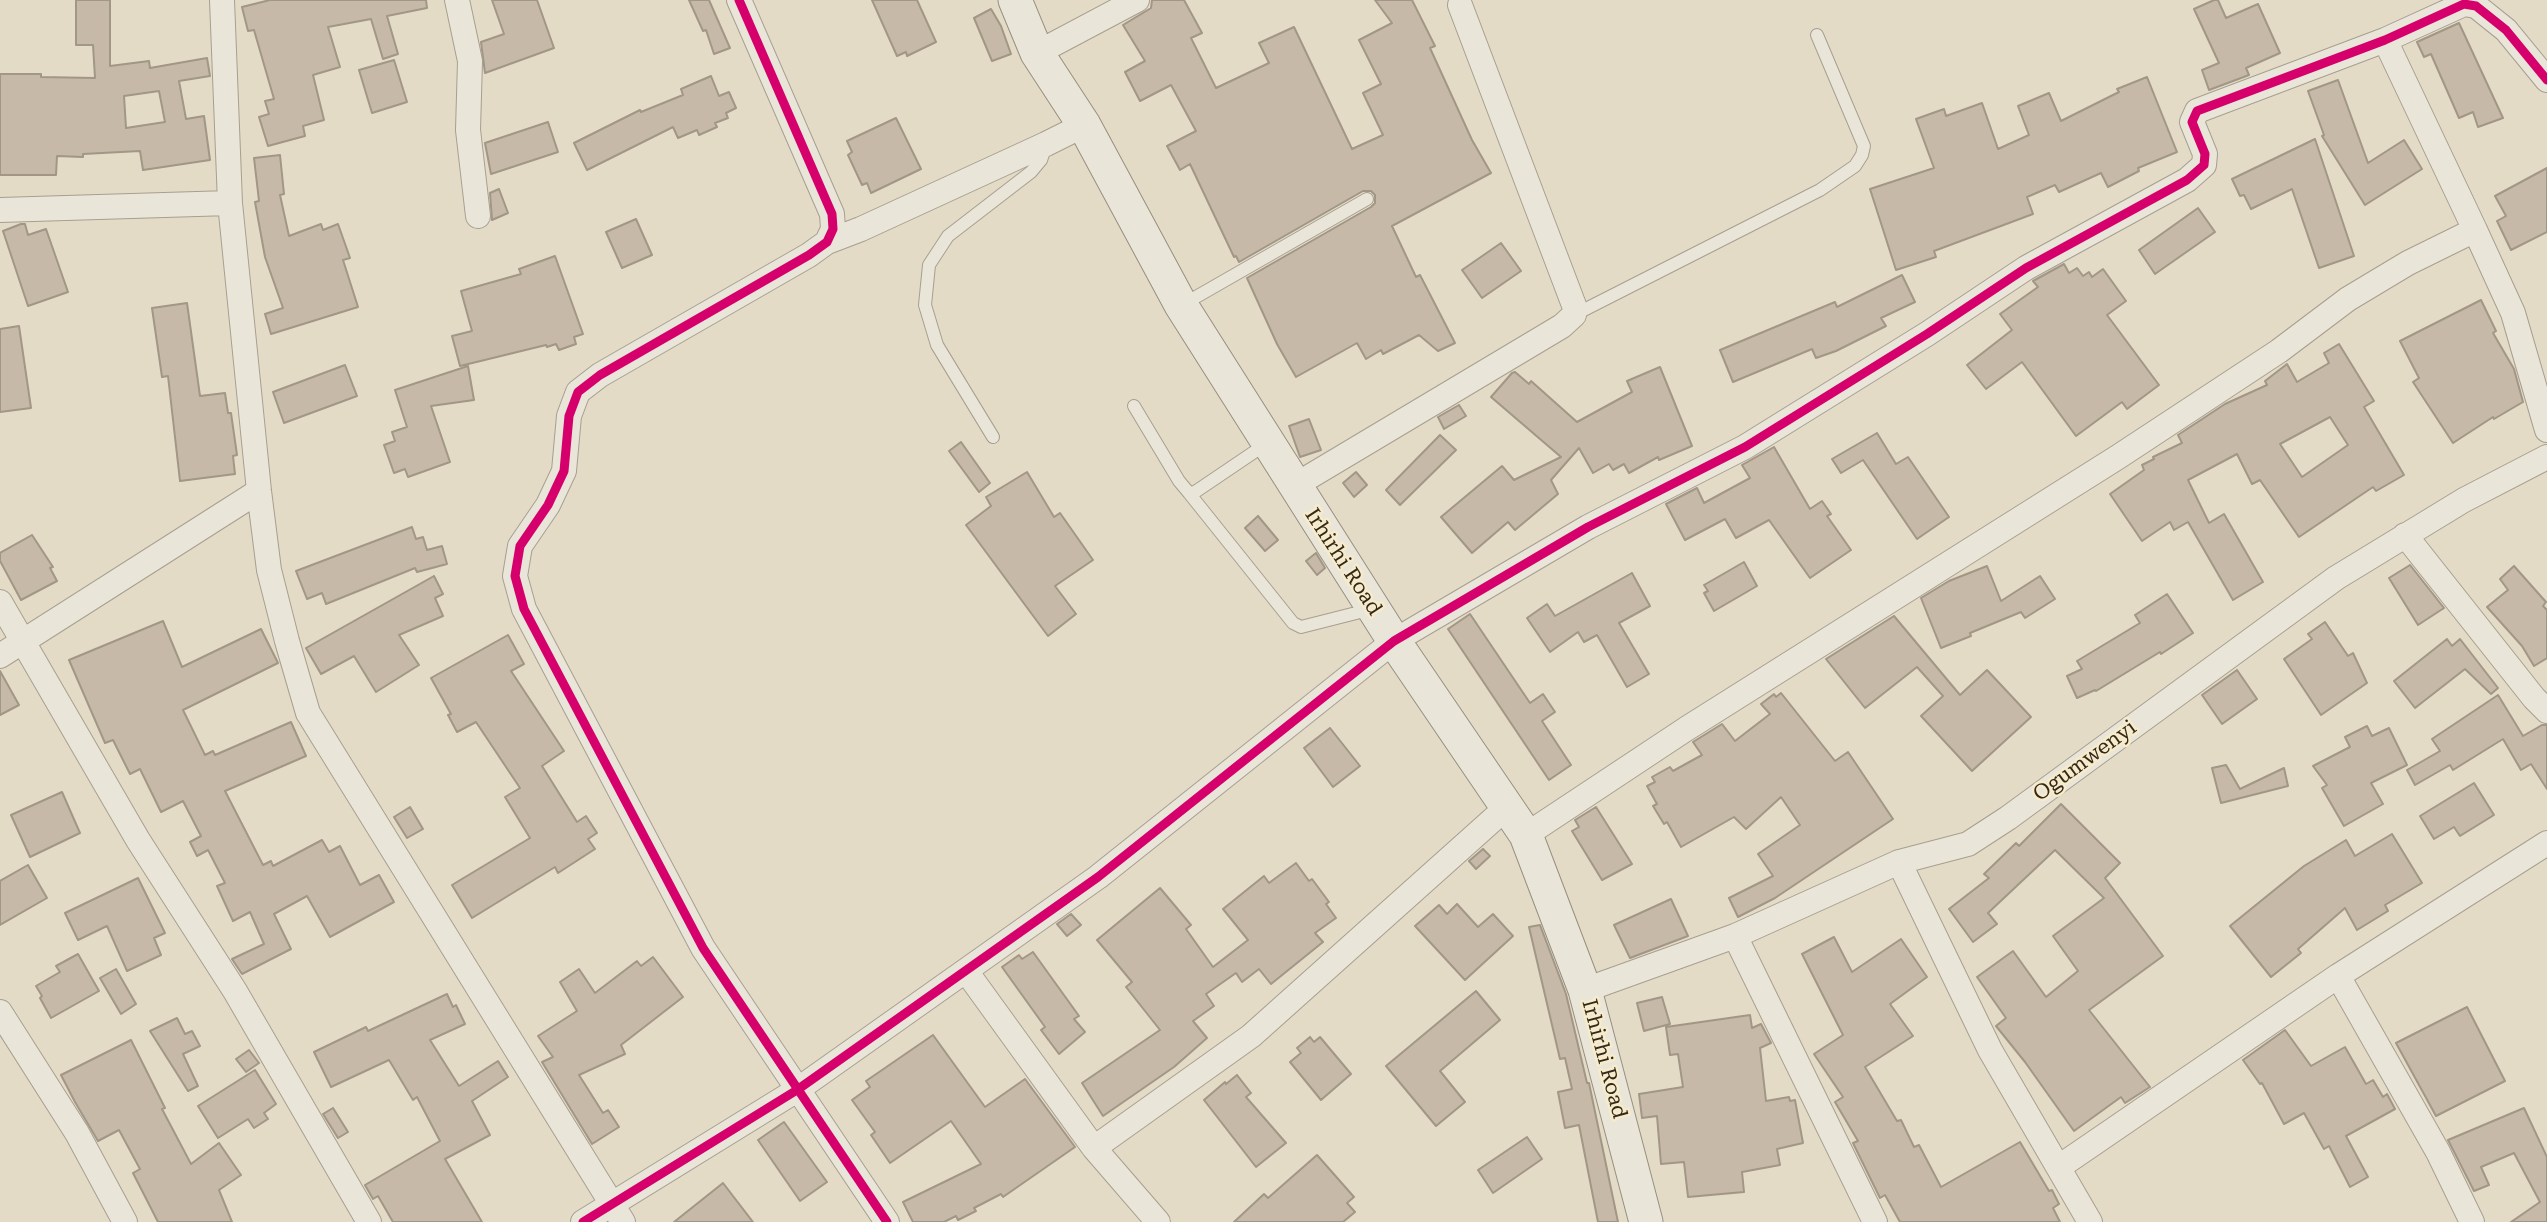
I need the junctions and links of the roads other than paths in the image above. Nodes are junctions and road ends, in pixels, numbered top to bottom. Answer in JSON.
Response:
{"nodes":[{"id":1,"x":222,"y":0,"type":"edge"},
{"id":2,"x":457,"y":0,"type":"edge"},
{"id":3,"x":739,"y":0,"type":"edge"},
{"id":4,"x":1138,"y":0,"type":"edge"},
{"id":5,"x":1018,"y":1,"type":"edge"},
{"id":6,"x":1460,"y":5,"type":"dead end"},
{"id":7,"x":1817,"y":35,"type":"dead end"},
{"id":8,"x":2385,"y":40,"type":"junction"},
{"id":9,"x":1037,"y":53,"type":"junction"},
{"id":10,"x":2547,"y":80,"type":"edge"},
{"id":11,"x":1084,"y":125,"type":"junction"},
{"id":12,"x":1046,"y":144,"type":"junction"},
{"id":13,"x":1367,"y":199,"type":"dead end"},
{"id":14,"x":230,"y":203,"type":"junction"},
{"id":15,"x":0,"y":210,"type":"edge"},
{"id":16,"x":478,"y":216,"type":"dead end"},
{"id":17,"x":2475,"y":230,"type":"junction"},
{"id":18,"x":827,"y":242,"type":"junction"},
{"id":19,"x":1181,"y":305,"type":"junction"},
{"id":20,"x":1574,"y":315,"type":"junction"},
{"id":21,"x":1134,"y":406,"type":"dead end"},
{"id":22,"x":2547,"y":430,"type":"edge"},
{"id":23,"x":993,"y":437,"type":"dead end"},
{"id":24,"x":1267,"y":443,"type":"junction"},
{"id":25,"x":2547,"y":457,"type":"edge"},
{"id":26,"x":1294,"y":486,"type":"junction"},
{"id":27,"x":258,"y":491,"type":"junction"},
{"id":28,"x":1189,"y":493,"type":"junction"},
{"id":29,"x":2405,"y":535,"type":"junction"},
{"id":30,"x":0,"y":602,"type":"edge"},
{"id":31,"x":1373,"y":608,"type":"junction"},
{"id":32,"x":23,"y":641,"type":"junction"},
{"id":33,"x":1394,"y":641,"type":"junction"},
{"id":34,"x":0,"y":656,"type":"edge"},
{"id":35,"x":2547,"y":710,"type":"edge"},
{"id":36,"x":1507,"y":807,"type":"junction"},
{"id":37,"x":1526,"y":835,"type":"junction"},
{"id":38,"x":2547,"y":843,"type":"edge"},
{"id":39,"x":1899,"y":862,"type":"junction"},
{"id":40,"x":1735,"y":936,"type":"junction"},
{"id":41,"x":966,"y":971,"type":"junction"},
{"id":42,"x":2338,"y":976,"type":"junction"},
{"id":43,"x":1585,"y":989,"type":"junction"},
{"id":44,"x":0,"y":1012,"type":"edge"},
{"id":45,"x":797,"y":1090,"type":"junction"},
{"id":46,"x":1094,"y":1148,"type":"junction"},
{"id":47,"x":2059,"y":1167,"type":"junction"},
{"id":48,"x":617,"y":1214,"type":"edge"},
{"id":49,"x":125,"y":1222,"type":"edge"},
{"id":50,"x":369,"y":1222,"type":"edge"},
{"id":51,"x":583,"y":1222,"type":"edge"},
{"id":52,"x":887,"y":1222,"type":"edge"},
{"id":53,"x":1158,"y":1222,"type":"edge"},
{"id":54,"x":1646,"y":1222,"type":"edge"},
{"id":55,"x":1875,"y":1222,"type":"edge"},
{"id":56,"x":2090,"y":1222,"type":"edge"},
{"id":57,"x":2472,"y":1222,"type":"edge"}],
"edges":[{"from":1,"to":14,"type":"street"},
{"from":2,"to":16,"type":"street"},
{"from":3,"to":18,"type":"street"},
{"from":4,"to":9,"type":"street"},
{"from":5,"to":9,"type":"street","name":"Irhirhi Road"},
{"from":6,"to":20,"type":"street"},
{"from":7,"to":20,"type":"lane"},
{"from":8,"to":10,"type":"street"},
{"from":8,"to":17,"type":"street"},
{"from":8,"to":33,"type":"street"},
{"from":9,"to":11,"type":"street","name":"Irhirhi Road"},
{"from":11,"to":12,"type":"street"},
{"from":11,"to":19,"type":"street","name":"Irhirhi Road"},
{"from":12,"to":18,"type":"street"},
{"from":12,"to":23,"type":"lane"},
{"from":13,"to":19,"type":"lane"},
{"from":14,"to":15,"type":"street"},
{"from":14,"to":27,"type":"street"},
{"from":17,"to":22,"type":"street"},
{"from":17,"to":37,"type":"street"},
{"from":18,"to":45,"type":"street"},
{"from":19,"to":24,"type":"street","name":"Irhirhi Road"},
{"from":20,"to":26,"type":"street"},
{"from":21,"to":28,"type":"lane"},
{"from":24,"to":26,"type":"street","name":"Irhirhi Road"},
{"from":24,"to":28,"type":"lane"},
{"from":25,"to":29,"type":"street","name":"Ogumwenyi"},
{"from":26,"to":31,"type":"street","name":"Irhirhi Road"},
{"from":27,"to":32,"type":"street"},
{"from":27,"to":48,"type":"street"},
{"from":28,"to":31,"type":"lane"},
{"from":29,"to":35,"type":"street"},
{"from":29,"to":39,"type":"street","name":"Ogumwenyi"},
{"from":30,"to":32,"type":"street"},
{"from":31,"to":33,"type":"street","name":"Irhirhi Road"},
{"from":32,"to":34,"type":"street"},
{"from":32,"to":50,"type":"street"},
{"from":33,"to":36,"type":"street","name":"Irhirhi Road"},
{"from":33,"to":41,"type":"street"},
{"from":36,"to":37,"type":"street","name":"Irhirhi Road"},
{"from":36,"to":46,"type":"street"},
{"from":37,"to":43,"type":"street","name":"Irhirhi Road"},
{"from":38,"to":42,"type":"street"},
{"from":39,"to":40,"type":"street","name":"Ogumwenyi"},
{"from":39,"to":47,"type":"street"},
{"from":40,"to":43,"type":"street","name":"Ogumwenyi"},
{"from":40,"to":55,"type":"street"},
{"from":41,"to":45,"type":"street"},
{"from":41,"to":46,"type":"street"},
{"from":42,"to":47,"type":"street"},
{"from":42,"to":57,"type":"street"},
{"from":43,"to":54,"type":"street","name":"Irhirhi Road"},
{"from":44,"to":49,"type":"street"},
{"from":45,"to":48,"type":"street"},
{"from":45,"to":52,"type":"street"},
{"from":46,"to":53,"type":"street"},
{"from":47,"to":56,"type":"street"},
{"from":48,"to":51,"type":"street"}]}
